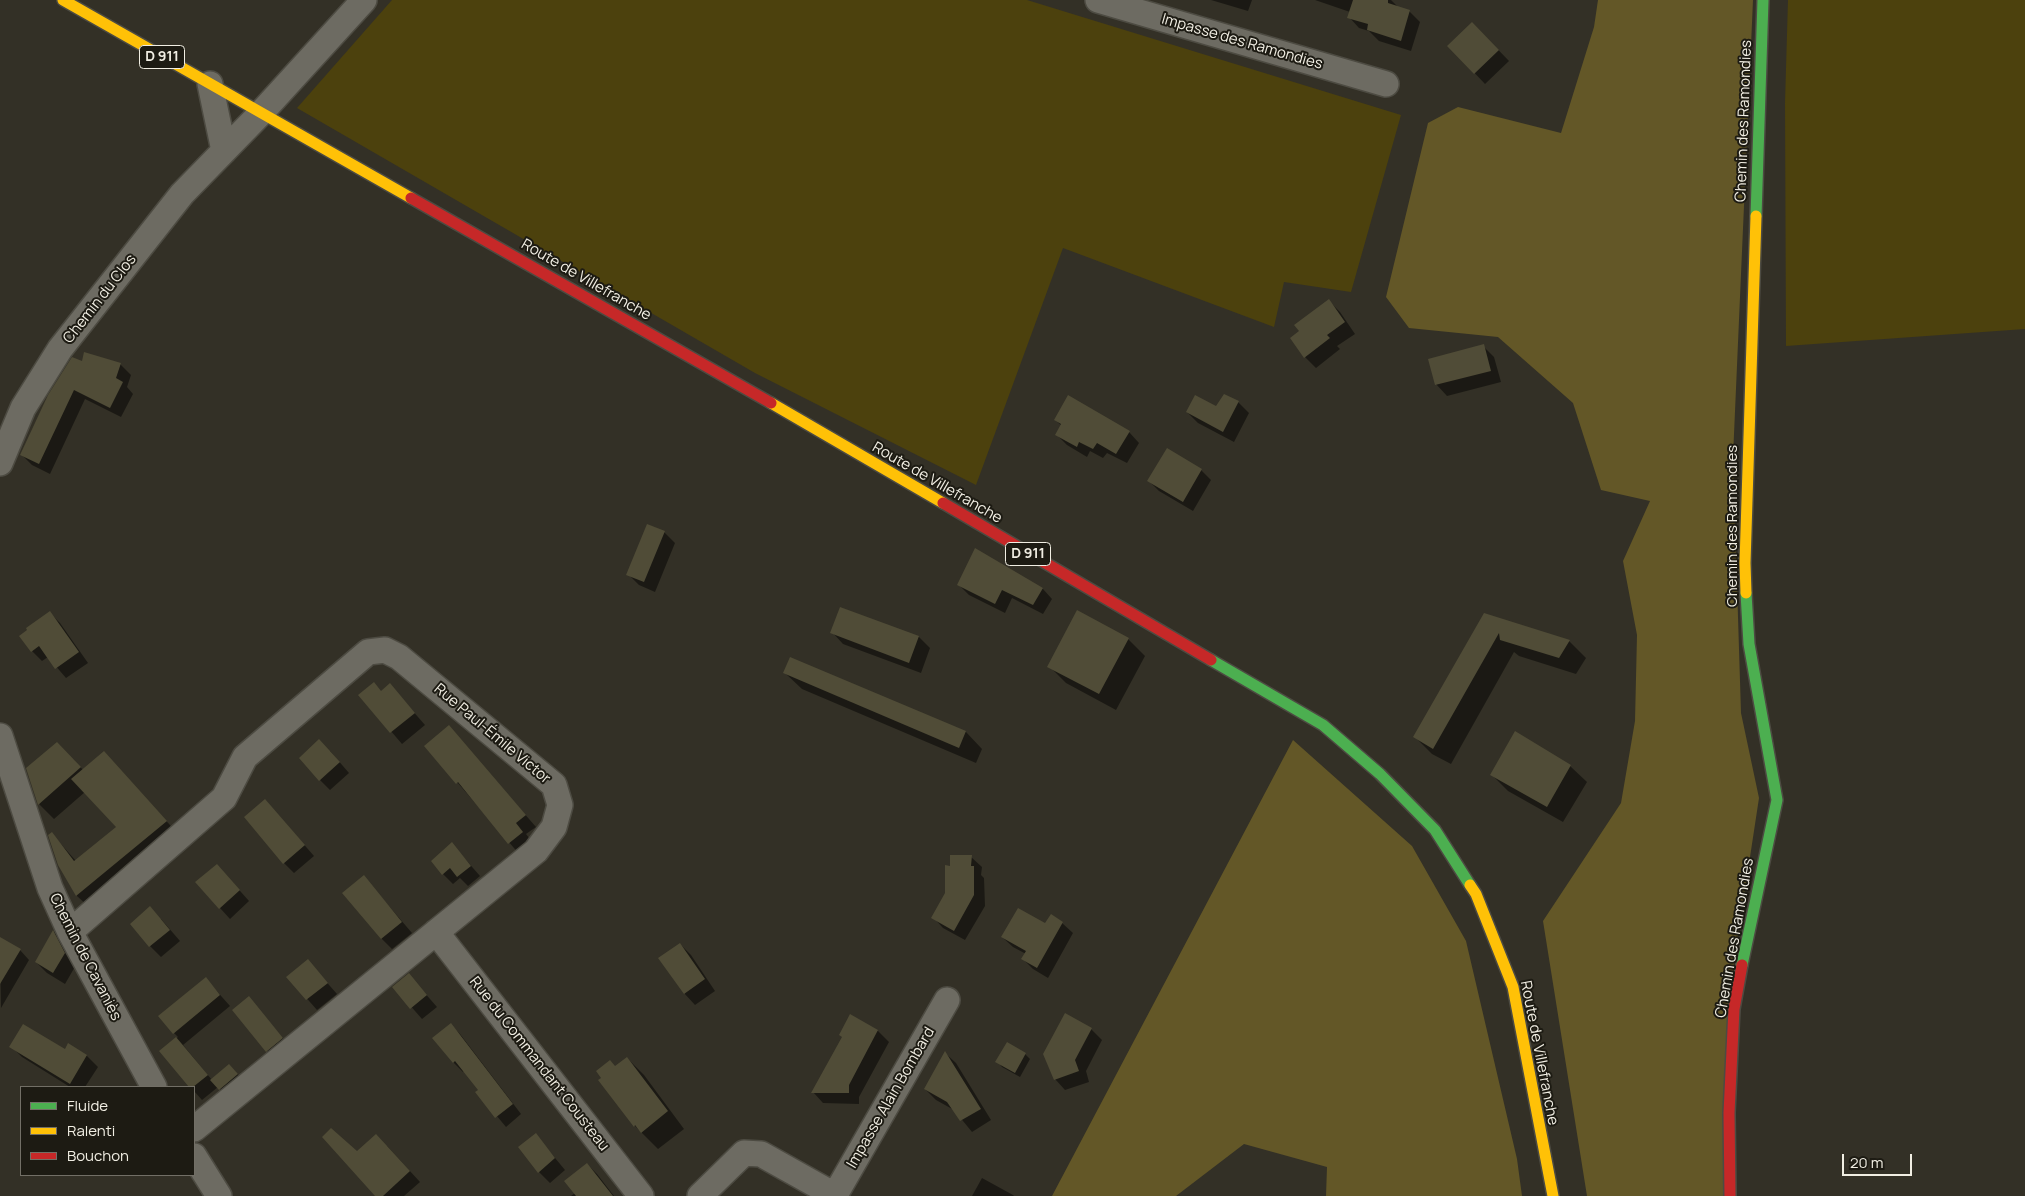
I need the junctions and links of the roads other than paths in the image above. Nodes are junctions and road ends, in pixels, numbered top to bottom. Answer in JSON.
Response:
{"nodes":[{"id":1,"x":62,"y":0,"type":"edge"},
{"id":2,"x":364,"y":0,"type":"edge"},
{"id":3,"x":1098,"y":0,"type":"edge"},
{"id":4,"x":1763,"y":0,"type":"edge"},
{"id":5,"x":210,"y":84,"type":"junction"},
{"id":6,"x":1386,"y":84,"type":"dead end"},
{"id":7,"x":261,"y":113,"type":"junction"},
{"id":8,"x":224,"y":151,"type":"junction"},
{"id":9,"x":0,"y":463,"type":"edge"},
{"id":10,"x":0,"y":736,"type":"edge"},
{"id":11,"x":70,"y":932,"type":"junction"},
{"id":12,"x":436,"y":932,"type":"junction"},
{"id":13,"x":947,"y":1000,"type":"dead end"},
{"id":14,"x":153,"y":1086,"type":"edge"},
{"id":15,"x":195,"y":1128,"type":"edge"},
{"id":16,"x":195,"y":1158,"type":"edge"},
{"id":17,"x":219,"y":1196,"type":"edge"},
{"id":18,"x":641,"y":1196,"type":"edge"},
{"id":19,"x":700,"y":1196,"type":"edge"},
{"id":20,"x":836,"y":1196,"type":"edge"},
{"id":21,"x":1553,"y":1196,"type":"edge"},
{"id":22,"x":1730,"y":1196,"type":"edge"}],
"edges":[{"from":1,"to":5,"type":"main road","name":"Route de Villefranche","number":"D 911"},
{"from":2,"to":7,"type":"street","name":"Chemin du Clos"},
{"from":3,"to":6,"type":"street","name":"Impasse des Ramondies"},
{"from":4,"to":22,"type":"main road","name":"Chemin des Ramondies"},
{"from":5,"to":7,"type":"main road","name":"Route de Villefranche","number":"D 911"},
{"from":5,"to":8,"type":"street"},
{"from":7,"to":8,"type":"street","name":"Chemin du Clos"},
{"from":7,"to":21,"type":"main road","name":"Route de Villefranche","number":"D 911"},
{"from":8,"to":9,"type":"street","name":"Chemin du Clos"},
{"from":10,"to":11,"type":"street","name":"Chemin de Cavaniès"},
{"from":11,"to":12,"type":"street","name":"Rue Paul-Émile Victor"},
{"from":11,"to":14,"type":"street","name":"Chemin de Cavaniès"},
{"from":12,"to":15,"type":"street","name":"Rue Paul-Émile Victor"},
{"from":12,"to":18,"type":"street","name":"Rue du Commandant Cousteau"},
{"from":13,"to":20,"type":"street","name":"Impasse Alain Bombard"},
{"from":16,"to":17,"type":"street"},
{"from":19,"to":20,"type":"street"}]}
